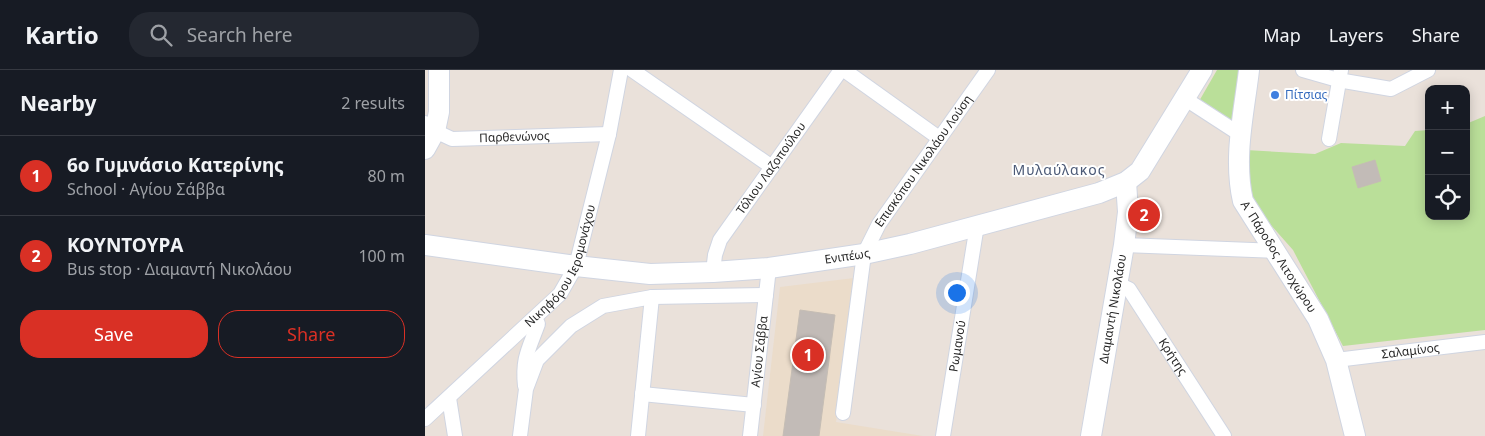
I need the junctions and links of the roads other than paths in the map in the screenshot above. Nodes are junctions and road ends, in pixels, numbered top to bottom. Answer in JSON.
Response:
{"nodes":[{"id":1,"x":439,"y":70,"type":"edge"},
{"id":2,"x":621,"y":70,"type":"edge"},
{"id":3,"x":632,"y":70,"type":"edge"},
{"id":4,"x":843,"y":70,"type":"edge"},
{"id":5,"x":988,"y":70,"type":"edge"},
{"id":6,"x":1202,"y":70,"type":"edge"},
{"id":7,"x":1249,"y":70,"type":"edge"},
{"id":8,"x":1303,"y":70,"type":"edge"},
{"id":9,"x":1428,"y":70,"type":"edge"},
{"id":10,"x":1339,"y":75,"type":"edge"},
{"id":11,"x":1185,"y":98,"type":"junction"},
{"id":12,"x":430,"y":127,"type":"edge"},
{"id":13,"x":609,"y":134,"type":"junction"},
{"id":14,"x":1241,"y":135,"type":"junction"},
{"id":15,"x":939,"y":138,"type":"junction"},
{"id":16,"x":1329,"y":139,"type":"dead end"},
{"id":17,"x":425,"y":149,"type":"edge"},
{"id":18,"x":772,"y":167,"type":"junction"},
{"id":19,"x":1126,"y":182,"type":"junction"},
{"id":20,"x":977,"y":225,"type":"junction"},
{"id":21,"x":425,"y":245,"type":"edge"},
{"id":22,"x":1124,"y":245,"type":"junction"},
{"id":23,"x":1276,"y":251,"type":"junction"},
{"id":24,"x":864,"y":254,"type":"junction"},
{"id":25,"x":576,"y":266,"type":"junction"},
{"id":26,"x":769,"y":268,"type":"junction"},
{"id":27,"x":713,"y":272,"type":"junction"},
{"id":28,"x":1116,"y":283,"type":"junction"},
{"id":29,"x":766,"y":295,"type":"junction"},
{"id":30,"x":652,"y":297,"type":"junction"},
{"id":31,"x":535,"y":318,"type":"junction"},
{"id":32,"x":1485,"y":342,"type":"edge"},
{"id":33,"x":1336,"y":360,"type":"junction"},
{"id":34,"x":526,"y":389,"type":"junction"},
{"id":35,"x":642,"y":394,"type":"junction"},
{"id":36,"x":449,"y":398,"type":"junction"},
{"id":37,"x":754,"y":405,"type":"junction"},
{"id":38,"x":843,"y":413,"type":"dead end"},
{"id":39,"x":425,"y":420,"type":"edge"},
{"id":40,"x":455,"y":436,"type":"edge"},
{"id":41,"x":520,"y":436,"type":"edge"},
{"id":42,"x":638,"y":436,"type":"edge"},
{"id":43,"x":750,"y":436,"type":"edge"},
{"id":44,"x":943,"y":436,"type":"edge"},
{"id":45,"x":1091,"y":436,"type":"edge"},
{"id":46,"x":1224,"y":436,"type":"edge"},
{"id":47,"x":1355,"y":436,"type":"edge"}],
"edges":[{"from":1,"to":12,"type":"street"},
{"from":2,"to":13,"type":"street","name":"Νικηφόρου Ιερομονάχου"},
{"from":3,"to":18,"type":"street"},
{"from":4,"to":15,"type":"street"},
{"from":4,"to":18,"type":"street","name":"Τόλιου Λαζοπούλου"},
{"from":5,"to":15,"type":"street","name":"Επισκόπου Νικολάου Λούση"},
{"from":6,"to":11,"type":"street","name":"Ενιπέως"},
{"from":7,"to":14,"type":"street","name":"Α΄ Πάροδος Λιτοχώρου"},
{"from":8,"to":10,"type":"street"},
{"from":9,"to":10,"type":"street"},
{"from":10,"to":16,"type":"street"},
{"from":11,"to":14,"type":"street"},
{"from":11,"to":19,"type":"street","name":"Ενιπέως"},
{"from":12,"to":13,"type":"street","name":"Παρθενώνος"},
{"from":12,"to":17,"type":"street"},
{"from":13,"to":25,"type":"street","name":"Νικηφόρου Ιερομονάχου"},
{"from":14,"to":23,"type":"street","name":"Α΄ Πάροδος Λιτοχώρου"},
{"from":15,"to":24,"type":"street","name":"Επισκόπου Νικολάου Λούση"},
{"from":18,"to":27,"type":"street","name":"Τόλιου Λαζοπούλου"},
{"from":19,"to":20,"type":"street","name":"Ενιπέως"},
{"from":19,"to":22,"type":"street","name":"Διαμαντή Νικολάου"},
{"from":20,"to":24,"type":"street","name":"Ενιπέως"},
{"from":20,"to":44,"type":"street","name":"Ρωμανού"},
{"from":21,"to":25,"type":"street","name":"Ενιπέως"},
{"from":22,"to":23,"type":"street"},
{"from":22,"to":28,"type":"street","name":"Διαμαντή Νικολάου"},
{"from":23,"to":33,"type":"street","name":"Α΄ Πάροδος Λιτοχώρου"},
{"from":24,"to":26,"type":"street","name":"Ενιπέως"},
{"from":24,"to":38,"type":"street","name":"Επισκόπου Νικολάου Λούση"},
{"from":25,"to":27,"type":"street","name":"Ενιπέως"},
{"from":25,"to":31,"type":"street","name":"Νικηφόρου Ιερομονάχου"},
{"from":26,"to":27,"type":"street","name":"Ενιπέως"},
{"from":26,"to":29,"type":"street","name":"Αγίου Σάββα"},
{"from":28,"to":45,"type":"street","name":"Διαμαντή Νικολάου"},
{"from":28,"to":46,"type":"street","name":"Κρήτης"},
{"from":29,"to":30,"type":"street"},
{"from":29,"to":37,"type":"street","name":"Αγίου Σάββα"},
{"from":30,"to":34,"type":"street"},
{"from":30,"to":35,"type":"street"},
{"from":31,"to":34,"type":"street"},
{"from":31,"to":36,"type":"street","name":"Νικηφόρου Ιερομονάχου"},
{"from":32,"to":33,"type":"street","name":"Σαλαμίνος"},
{"from":33,"to":47,"type":"street","name":"Α΄ Πάροδος Λιτοχώρου"},
{"from":34,"to":41,"type":"street"},
{"from":35,"to":37,"type":"street"},
{"from":35,"to":42,"type":"street"},
{"from":36,"to":39,"type":"street","name":"Νικηφόρου Ιερομονάχου"},
{"from":36,"to":40,"type":"street"},
{"from":37,"to":43,"type":"street","name":"Αγίου Σάββα"}]}
